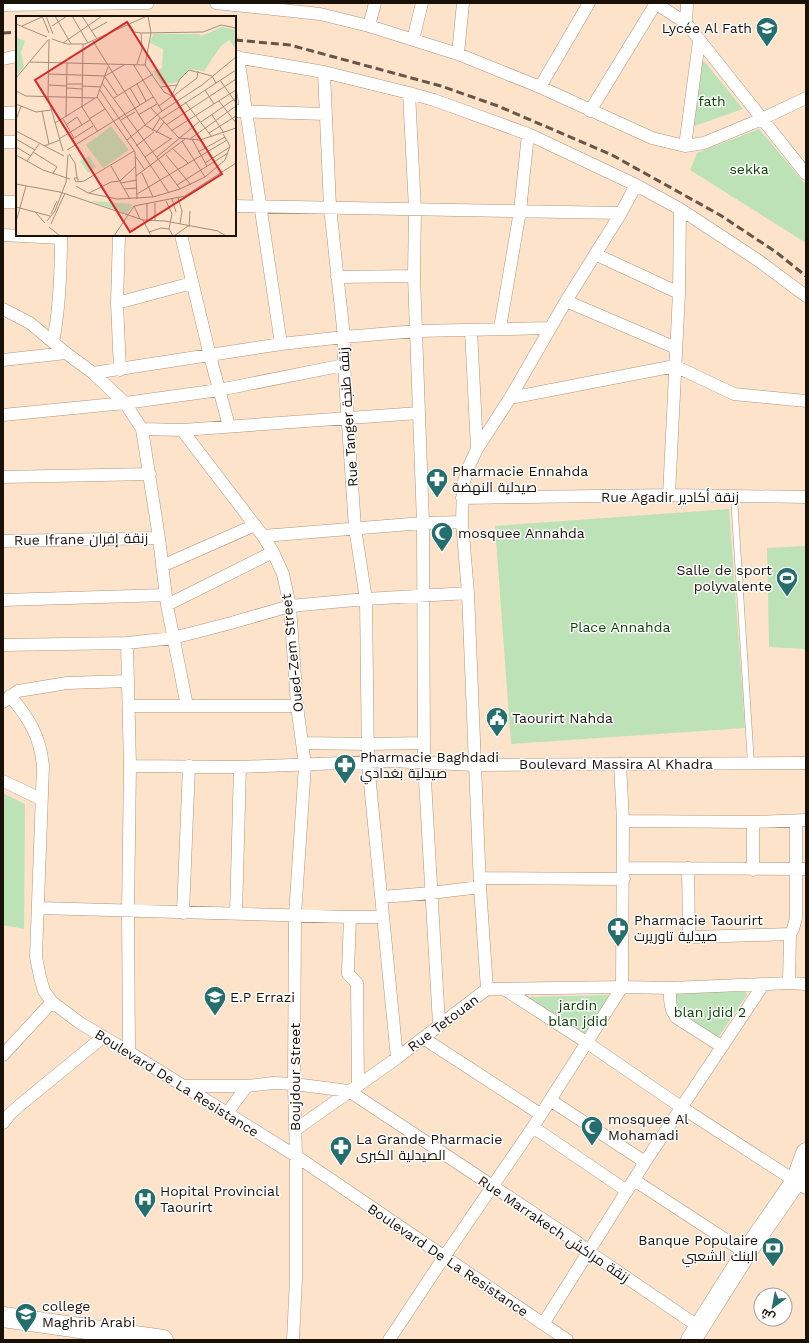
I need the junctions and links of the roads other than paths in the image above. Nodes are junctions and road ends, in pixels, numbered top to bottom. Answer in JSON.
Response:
{"nodes":[{"id":1,"x":148,"y":3,"type":"edge"},
{"id":2,"x":216,"y":3,"type":"edge"},
{"id":3,"x":375,"y":3,"type":"edge"},
{"id":4,"x":422,"y":3,"type":"edge"},
{"id":5,"x":463,"y":3,"type":"edge"},
{"id":6,"x":589,"y":3,"type":"edge"},
{"id":7,"x":656,"y":3,"type":"edge"},
{"id":8,"x":687,"y":3,"type":"edge"},
{"id":9,"x":3,"y":5,"type":"edge"},
{"id":10,"x":686,"y":24,"type":"junction"},
{"id":11,"x":369,"y":26,"type":"junction"},
{"id":12,"x":413,"y":40,"type":"junction"},
{"id":13,"x":699,"y":41,"type":"junction"},
{"id":14,"x":458,"y":54,"type":"junction"},
{"id":15,"x":16,"y":56,"type":"edge"},
{"id":16,"x":236,"y":57,"type":"edge"},
{"id":17,"x":3,"y":59,"type":"edge"},
{"id":18,"x":324,"y":72,"type":"junction"},
{"id":19,"x":540,"y":87,"type":"junction"},
{"id":20,"x":409,"y":93,"type":"junction"},
{"id":21,"x":806,"y":98,"type":"edge"},
{"id":22,"x":241,"y":111,"type":"edge"},
{"id":23,"x":590,"y":111,"type":"junction"},
{"id":24,"x":3,"y":113,"type":"edge"},
{"id":25,"x":16,"y":113,"type":"edge"},
{"id":26,"x":325,"y":114,"type":"junction"},
{"id":27,"x":762,"y":119,"type":"junction"},
{"id":28,"x":528,"y":134,"type":"junction"},
{"id":29,"x":3,"y":142,"type":"edge"},
{"id":30,"x":16,"y":142,"type":"edge"},
{"id":31,"x":685,"y":146,"type":"junction"},
{"id":32,"x":806,"y":174,"type":"edge"},
{"id":33,"x":636,"y":185,"type":"junction"},
{"id":34,"x":3,"y":202,"type":"edge"},
{"id":35,"x":16,"y":202,"type":"edge"},
{"id":36,"x":236,"y":206,"type":"edge"},
{"id":37,"x":261,"y":206,"type":"junction"},
{"id":38,"x":330,"y":207,"type":"junction"},
{"id":39,"x":415,"y":209,"type":"junction"},
{"id":40,"x":680,"y":209,"type":"junction"},
{"id":41,"x":520,"y":211,"type":"junction"},
{"id":42,"x":620,"y":212,"type":"junction"},
{"id":43,"x":3,"y":236,"type":"edge"},
{"id":44,"x":61,"y":236,"type":"edge"},
{"id":45,"x":119,"y":236,"type":"edge"},
{"id":46,"x":181,"y":236,"type":"edge"},
{"id":47,"x":595,"y":254,"type":"junction"},
{"id":48,"x":414,"y":276,"type":"junction"},
{"id":49,"x":337,"y":277,"type":"junction"},
{"id":50,"x":192,"y":283,"type":"junction"},
{"id":51,"x":679,"y":293,"type":"junction"},
{"id":52,"x":806,"y":296,"type":"edge"},
{"id":53,"x":566,"y":301,"type":"junction"},
{"id":54,"x":117,"y":303,"type":"junction"},
{"id":55,"x":3,"y":309,"type":"edge"},
{"id":56,"x":500,"y":328,"type":"junction"},
{"id":57,"x":550,"y":328,"type":"junction"},
{"id":58,"x":471,"y":330,"type":"junction"},
{"id":59,"x":417,"y":331,"type":"junction"},
{"id":60,"x":344,"y":337,"type":"junction"},
{"id":61,"x":53,"y":342,"type":"junction"},
{"id":62,"x":281,"y":344,"type":"junction"},
{"id":63,"x":676,"y":348,"type":"junction"},
{"id":64,"x":66,"y":353,"type":"junction"},
{"id":65,"x":210,"y":356,"type":"junction"},
{"id":66,"x":3,"y":360,"type":"edge"},
{"id":67,"x":344,"y":365,"type":"junction"},
{"id":68,"x":675,"y":366,"type":"junction"},
{"id":69,"x":120,"y":370,"type":"junction"},
{"id":70,"x":93,"y":373,"type":"junction"},
{"id":71,"x":219,"y":390,"type":"junction"},
{"id":72,"x":510,"y":398,"type":"junction"},
{"id":73,"x":806,"y":401,"type":"edge"},
{"id":74,"x":126,"y":404,"type":"junction"},
{"id":75,"x":419,"y":413,"type":"junction"},
{"id":76,"x":3,"y":415,"type":"edge"},
{"id":77,"x":348,"y":418,"type":"junction"},
{"id":78,"x":229,"y":426,"type":"junction"},
{"id":79,"x":142,"y":429,"type":"junction"},
{"id":80,"x":182,"y":430,"type":"junction"},
{"id":81,"x":477,"y":449,"type":"junction"},
{"id":82,"x":150,"y":474,"type":"junction"},
{"id":83,"x":3,"y":477,"type":"edge"},
{"id":84,"x":669,"y":495,"type":"junction"},
{"id":85,"x":734,"y":497,"type":"junction"},
{"id":86,"x":806,"y":497,"type":"edge"},
{"id":87,"x":462,"y":498,"type":"junction"},
{"id":88,"x":462,"y":522,"type":"junction"},
{"id":89,"x":423,"y":523,"type":"junction"},
{"id":90,"x":255,"y":525,"type":"junction"},
{"id":91,"x":355,"y":528,"type":"junction"},
{"id":92,"x":263,"y":536,"type":"junction"},
{"id":93,"x":159,"y":538,"type":"junction"},
{"id":94,"x":3,"y":541,"type":"edge"},
{"id":95,"x":273,"y":552,"type":"junction"},
{"id":96,"x":162,"y":566,"type":"junction"},
{"id":97,"x":468,"y":593,"type":"junction"},
{"id":98,"x":423,"y":596,"type":"junction"},
{"id":99,"x":366,"y":599,"type":"junction"},
{"id":100,"x":3,"y":600,"type":"edge"},
{"id":101,"x":166,"y":600,"type":"junction"},
{"id":102,"x":290,"y":606,"type":"junction"},
{"id":103,"x":173,"y":638,"type":"junction"},
{"id":104,"x":127,"y":643,"type":"junction"},
{"id":105,"x":3,"y":645,"type":"edge"},
{"id":106,"x":128,"y":682,"type":"junction"},
{"id":107,"x":8,"y":695,"type":"edge"},
{"id":108,"x":130,"y":706,"type":"junction"},
{"id":109,"x":187,"y":706,"type":"junction"},
{"id":110,"x":298,"y":706,"type":"junction"},
{"id":111,"x":302,"y":743,"type":"junction"},
{"id":112,"x":424,"y":743,"type":"junction"},
{"id":113,"x":368,"y":744,"type":"junction"},
{"id":114,"x":368,"y":763,"type":"junction"},
{"id":115,"x":424,"y":763,"type":"junction"},
{"id":116,"x":806,"y":763,"type":"edge"},
{"id":117,"x":620,"y":764,"type":"junction"},
{"id":118,"x":751,"y":764,"type":"junction"},
{"id":119,"x":305,"y":765,"type":"junction"},
{"id":120,"x":475,"y":765,"type":"junction"},
{"id":121,"x":130,"y":766,"type":"junction"},
{"id":122,"x":189,"y":766,"type":"junction"},
{"id":123,"x":240,"y":767,"type":"junction"},
{"id":124,"x":3,"y":781,"type":"edge"},
{"id":125,"x":41,"y":799,"type":"junction"},
{"id":126,"x":801,"y":820,"type":"edge"},
{"id":127,"x":623,"y":821,"type":"junction"},
{"id":128,"x":753,"y":822,"type":"junction"},
{"id":129,"x":688,"y":868,"type":"junction"},
{"id":130,"x":801,"y":869,"type":"edge"},
{"id":131,"x":754,"y":870,"type":"junction"},
{"id":132,"x":623,"y":874,"type":"junction"},
{"id":133,"x":480,"y":882,"type":"junction"},
{"id":134,"x":431,"y":894,"type":"junction"},
{"id":135,"x":382,"y":897,"type":"junction"},
{"id":136,"x":39,"y":908,"type":"junction"},
{"id":137,"x":128,"y":911,"type":"junction"},
{"id":138,"x":183,"y":913,"type":"junction"},
{"id":139,"x":236,"y":914,"type":"junction"},
{"id":140,"x":295,"y":915,"type":"junction"},
{"id":141,"x":350,"y":917,"type":"junction"},
{"id":142,"x":383,"y":917,"type":"junction"},
{"id":143,"x":790,"y":934,"type":"junction"},
{"id":144,"x":789,"y":983,"type":"junction"},
{"id":145,"x":763,"y":984,"type":"junction"},
{"id":146,"x":806,"y":984,"type":"edge"},
{"id":147,"x":622,"y":986,"type":"junction"},
{"id":148,"x":670,"y":988,"type":"junction"},
{"id":149,"x":487,"y":989,"type":"junction"},
{"id":150,"x":504,"y":989,"type":"junction"},
{"id":151,"x":52,"y":1002,"type":"junction"},
{"id":152,"x":439,"y":1024,"type":"junction"},
{"id":153,"x":103,"y":1037,"type":"junction"},
{"id":154,"x":423,"y":1038,"type":"junction"},
{"id":155,"x":586,"y":1042,"type":"junction"},
{"id":156,"x":722,"y":1046,"type":"junction"},
{"id":157,"x":129,"y":1052,"type":"junction"},
{"id":158,"x":3,"y":1055,"type":"edge"},
{"id":159,"x":397,"y":1058,"type":"junction"},
{"id":160,"x":294,"y":1084,"type":"junction"},
{"id":161,"x":184,"y":1086,"type":"junction"},
{"id":162,"x":247,"y":1086,"type":"junction"},
{"id":163,"x":354,"y":1088,"type":"junction"},
{"id":164,"x":550,"y":1100,"type":"junction"},
{"id":165,"x":681,"y":1107,"type":"junction"},
{"id":166,"x":227,"y":1113,"type":"junction"},
{"id":167,"x":540,"y":1114,"type":"junction"},
{"id":168,"x":3,"y":1123,"type":"edge"},
{"id":169,"x":533,"y":1127,"type":"junction"},
{"id":170,"x":295,"y":1130,"type":"junction"},
{"id":171,"x":806,"y":1153,"type":"edge"},
{"id":172,"x":296,"y":1156,"type":"junction"},
{"id":173,"x":645,"y":1162,"type":"junction"},
{"id":174,"x":634,"y":1180,"type":"junction"},
{"id":175,"x":801,"y":1184,"type":"edge"},
{"id":176,"x":492,"y":1186,"type":"junction"},
{"id":177,"x":627,"y":1191,"type":"junction"},
{"id":178,"x":589,"y":1252,"type":"junction"},
{"id":179,"x":746,"y":1253,"type":"junction"},
{"id":180,"x":444,"y":1257,"type":"junction"},
{"id":181,"x":3,"y":1317,"type":"edge"},
{"id":182,"x":543,"y":1324,"type":"junction"},
{"id":183,"x":695,"y":1333,"type":"edge"},
{"id":184,"x":162,"y":1340,"type":"edge"},
{"id":185,"x":293,"y":1340,"type":"edge"},
{"id":186,"x":389,"y":1340,"type":"edge"},
{"id":187,"x":567,"y":1340,"type":"edge"}],
"edges":[{"from":1,"to":9,"type":"street"},
{"from":2,"to":11,"type":"street"},
{"from":3,"to":11,"type":"street"},
{"from":4,"to":12,"type":"street"},
{"from":5,"to":14,"type":"street"},
{"from":6,"to":19,"type":"street"},
{"from":7,"to":10,"type":"street"},
{"from":7,"to":23,"type":"street"},
{"from":8,"to":10,"type":"street"},
{"from":10,"to":13,"type":"street"},
{"from":11,"to":12,"type":"street"},
{"from":12,"to":14,"type":"street"},
{"from":13,"to":27,"type":"street"},
{"from":13,"to":31,"type":"street"},
{"from":14,"to":19,"type":"street"},
{"from":15,"to":17,"type":"street"},
{"from":16,"to":18,"type":"street"},
{"from":16,"to":22,"type":"street"},
{"from":18,"to":20,"type":"street"},
{"from":18,"to":26,"type":"street","name":"Rue Tanger زنقة طنجة"},
{"from":19,"to":23,"type":"street"},
{"from":20,"to":28,"type":"street"},
{"from":20,"to":39,"type":"street"},
{"from":21,"to":27,"type":"street"},
{"from":22,"to":26,"type":"street"},
{"from":22,"to":37,"type":"street"},
{"from":23,"to":31,"type":"street"},
{"from":24,"to":25,"type":"street"},
{"from":26,"to":38,"type":"street","name":"Rue Tanger زنقة طنجة"},
{"from":27,"to":31,"type":"street"},
{"from":27,"to":32,"type":"street"},
{"from":28,"to":33,"type":"street"},
{"from":28,"to":41,"type":"street"},
{"from":29,"to":30,"type":"street"},
{"from":33,"to":40,"type":"street"},
{"from":33,"to":42,"type":"street"},
{"from":34,"to":35,"type":"street"},
{"from":36,"to":37,"type":"street"},
{"from":37,"to":38,"type":"street"},
{"from":37,"to":62,"type":"street"},
{"from":38,"to":39,"type":"street"},
{"from":38,"to":49,"type":"street","name":"Rue Tanger زنقة طنجة"},
{"from":39,"to":41,"type":"street"},
{"from":39,"to":48,"type":"street"},
{"from":40,"to":51,"type":"street"},
{"from":40,"to":52,"type":"street"},
{"from":41,"to":42,"type":"street"},
{"from":41,"to":56,"type":"street"},
{"from":42,"to":47,"type":"street"},
{"from":43,"to":44,"type":"street"},
{"from":44,"to":61,"type":"street"},
{"from":45,"to":54,"type":"street"},
{"from":46,"to":50,"type":"street"},
{"from":47,"to":51,"type":"street"},
{"from":47,"to":53,"type":"street"},
{"from":48,"to":49,"type":"street"},
{"from":48,"to":59,"type":"street"},
{"from":49,"to":60,"type":"street","name":"Rue Tanger زنقة طنجة"},
{"from":50,"to":54,"type":"street"},
{"from":50,"to":65,"type":"street"},
{"from":51,"to":63,"type":"street"},
{"from":53,"to":57,"type":"street"},
{"from":53,"to":63,"type":"street"},
{"from":54,"to":69,"type":"street"},
{"from":55,"to":61,"type":"street"},
{"from":56,"to":57,"type":"street"},
{"from":56,"to":58,"type":"street"},
{"from":57,"to":72,"type":"street"},
{"from":58,"to":59,"type":"street"},
{"from":58,"to":81,"type":"street"},
{"from":59,"to":60,"type":"street"},
{"from":59,"to":75,"type":"street"},
{"from":60,"to":62,"type":"street"},
{"from":60,"to":67,"type":"street","name":"Rue Tanger زنقة طنجة"},
{"from":61,"to":64,"type":"street"},
{"from":62,"to":65,"type":"street"},
{"from":63,"to":68,"type":"street"},
{"from":64,"to":66,"type":"street"},
{"from":64,"to":70,"type":"street"},
{"from":65,"to":69,"type":"street"},
{"from":65,"to":71,"type":"street"},
{"from":67,"to":71,"type":"street"},
{"from":67,"to":77,"type":"street","name":"Rue Tanger زنقة طنجة"},
{"from":68,"to":72,"type":"street"},
{"from":68,"to":73,"type":"street"},
{"from":68,"to":84,"type":"street"},
{"from":69,"to":70,"type":"street"},
{"from":70,"to":74,"type":"street"},
{"from":71,"to":74,"type":"street"},
{"from":71,"to":78,"type":"street"},
{"from":72,"to":81,"type":"street"},
{"from":74,"to":76,"type":"street"},
{"from":74,"to":79,"type":"street"},
{"from":75,"to":77,"type":"street"},
{"from":75,"to":89,"type":"street"},
{"from":77,"to":78,"type":"street"},
{"from":77,"to":91,"type":"street","name":"Rue Tanger زنقة طنجة"},
{"from":78,"to":80,"type":"street"},
{"from":79,"to":80,"type":"street"},
{"from":79,"to":82,"type":"street"},
{"from":80,"to":90,"type":"street","name":"Oued-Zem Street"},
{"from":81,"to":87,"type":"street"},
{"from":82,"to":83,"type":"street"},
{"from":82,"to":93,"type":"street"},
{"from":84,"to":85,"type":"street","name":"Rue Agadir زنقة أكادير"},
{"from":84,"to":87,"type":"street","name":"Rue Agadir زنقة أكادير"},
{"from":85,"to":86,"type":"street","name":"Rue Agadir زنقة أكادير"},
{"from":85,"to":118,"type":"lane"},
{"from":87,"to":88,"type":"street"},
{"from":88,"to":89,"type":"street"},
{"from":88,"to":97,"type":"street"},
{"from":89,"to":91,"type":"street"},
{"from":89,"to":98,"type":"street"},
{"from":90,"to":92,"type":"street","name":"Oued-Zem Street"},
{"from":90,"to":96,"type":"street"},
{"from":91,"to":92,"type":"street"},
{"from":91,"to":99,"type":"street","name":"Rue Tanger زنقة طنجة"},
{"from":92,"to":95,"type":"street","name":"Oued-Zem Street"},
{"from":93,"to":94,"type":"street","name":"Rue Ifrane زنقة إفران"},
{"from":93,"to":96,"type":"street"},
{"from":95,"to":101,"type":"street"},
{"from":95,"to":102,"type":"street","name":"Oued-Zem Street"},
{"from":96,"to":101,"type":"street"},
{"from":97,"to":98,"type":"street"},
{"from":97,"to":120,"type":"street"},
{"from":98,"to":99,"type":"street"},
{"from":98,"to":112,"type":"street"},
{"from":99,"to":102,"type":"street"},
{"from":99,"to":113,"type":"street","name":"Rue Tanger زنقة طنجة"},
{"from":100,"to":101,"type":"street"},
{"from":101,"to":103,"type":"street"},
{"from":102,"to":103,"type":"street"},
{"from":102,"to":110,"type":"street","name":"Oued-Zem Street"},
{"from":103,"to":104,"type":"street"},
{"from":103,"to":109,"type":"street"},
{"from":104,"to":105,"type":"street"},
{"from":104,"to":106,"type":"street"},
{"from":106,"to":107,"type":"street"},
{"from":106,"to":108,"type":"street"},
{"from":107,"to":125,"type":"street","name":"Boulevard De La Resistance"},
{"from":108,"to":109,"type":"street"},
{"from":108,"to":121,"type":"street"},
{"from":109,"to":110,"type":"street"},
{"from":110,"to":111,"type":"street","name":"Oued-Zem Street"},
{"from":111,"to":113,"type":"street"},
{"from":111,"to":119,"type":"street","name":"Oued-Zem Street"},
{"from":112,"to":113,"type":"street"},
{"from":112,"to":115,"type":"street"},
{"from":113,"to":114,"type":"street","name":"Rue Tanger زنقة طنجة"},
{"from":114,"to":115,"type":"street","name":"Boulevard Massira Al Khadra"},
{"from":114,"to":119,"type":"street","name":"Boulevard Massira Al Khadra"},
{"from":114,"to":135,"type":"street","name":"Rue Tanger زنقة طنجة"},
{"from":115,"to":120,"type":"street","name":"Boulevard Massira Al Khadra"},
{"from":115,"to":134,"type":"street"},
{"from":116,"to":118,"type":"street","name":"Boulevard Massira Al Khadra"},
{"from":117,"to":118,"type":"street","name":"Boulevard Massira Al Khadra"},
{"from":117,"to":120,"type":"street","name":"Boulevard Massira Al Khadra"},
{"from":117,"to":127,"type":"street"},
{"from":119,"to":123,"type":"street","name":"Boulevard Massira Al Khadra"},
{"from":119,"to":140,"type":"street","name":"Boujdour Street"},
{"from":120,"to":133,"type":"street"},
{"from":121,"to":122,"type":"street","name":"Boulevard Massira Al Khadra"},
{"from":121,"to":137,"type":"street"},
{"from":122,"to":123,"type":"street","name":"Boulevard Massira Al Khadra"},
{"from":122,"to":138,"type":"street"},
{"from":123,"to":139,"type":"street"},
{"from":124,"to":125,"type":"street"},
{"from":125,"to":136,"type":"street","name":"Boulevard De La Resistance"},
{"from":126,"to":128,"type":"street"},
{"from":126,"to":130,"type":"street"},
{"from":127,"to":128,"type":"street"},
{"from":127,"to":132,"type":"street"},
{"from":128,"to":131,"type":"street"},
{"from":129,"to":131,"type":"street"},
{"from":129,"to":132,"type":"street"},
{"from":129,"to":143,"type":"street"},
{"from":130,"to":131,"type":"street"},
{"from":130,"to":143,"type":"street"},
{"from":132,"to":133,"type":"street"},
{"from":132,"to":147,"type":"street"},
{"from":133,"to":134,"type":"street"},
{"from":133,"to":149,"type":"street"},
{"from":134,"to":135,"type":"street"},
{"from":134,"to":152,"type":"street"},
{"from":135,"to":142,"type":"street","name":"Rue Tanger زنقة طنجة"},
{"from":136,"to":137,"type":"street"},
{"from":136,"to":151,"type":"street","name":"Boulevard De La Resistance"},
{"from":137,"to":138,"type":"street"},
{"from":137,"to":157,"type":"street"},
{"from":138,"to":139,"type":"street"},
{"from":139,"to":140,"type":"street"},
{"from":140,"to":141,"type":"street"},
{"from":140,"to":160,"type":"street","name":"Boujdour Street"},
{"from":141,"to":142,"type":"street"},
{"from":141,"to":163,"type":"street"},
{"from":142,"to":159,"type":"street","name":"Rue Tanger زنقة طنجة"},
{"from":143,"to":144,"type":"street"},
{"from":144,"to":145,"type":"street","name":"Rue Tetouan"},
{"from":144,"to":146,"type":"street","name":"Rue Tetouan"},
{"from":145,"to":148,"type":"street","name":"Rue Tetouan"},
{"from":145,"to":156,"type":"street"},
{"from":147,"to":148,"type":"street","name":"Rue Tetouan"},
{"from":147,"to":150,"type":"street","name":"Rue Tetouan"},
{"from":147,"to":155,"type":"street"},
{"from":148,"to":156,"type":"street"},
{"from":149,"to":150,"type":"street","name":"Rue Tetouan"},
{"from":149,"to":152,"type":"street","name":"Rue Tetouan"},
{"from":150,"to":155,"type":"street"},
{"from":151,"to":153,"type":"street","name":"Boulevard De La Resistance"},
{"from":151,"to":158,"type":"street"},
{"from":152,"to":154,"type":"street","name":"Rue Tetouan"},
{"from":153,"to":157,"type":"street","name":"Boulevard De La Resistance"},
{"from":153,"to":168,"type":"street"},
{"from":154,"to":159,"type":"street","name":"Rue Tetouan"},
{"from":154,"to":167,"type":"street"},
{"from":155,"to":164,"type":"street"},
{"from":155,"to":165,"type":"street"},
{"from":156,"to":165,"type":"street"},
{"from":157,"to":161,"type":"street","name":"Boulevard De La Resistance"},
{"from":159,"to":163,"type":"street","name":"Rue Tetouan"},
{"from":160,"to":162,"type":"street"},
{"from":160,"to":163,"type":"street"},
{"from":160,"to":170,"type":"street","name":"Boujdour Street"},
{"from":161,"to":162,"type":"street"},
{"from":161,"to":166,"type":"street","name":"Boulevard De La Resistance"},
{"from":162,"to":166,"type":"street"},
{"from":163,"to":170,"type":"street","name":"Rue Tetouan"},
{"from":163,"to":176,"type":"street","name":"Rue Marrakech زنقة مراكش"},
{"from":164,"to":167,"type":"street"},
{"from":164,"to":173,"type":"street"},
{"from":165,"to":173,"type":"street"},
{"from":165,"to":175,"type":"street"},
{"from":166,"to":172,"type":"street","name":"Boulevard De La Resistance"},
{"from":167,"to":169,"type":"street"},
{"from":169,"to":176,"type":"street"},
{"from":169,"to":177,"type":"street"},
{"from":170,"to":172,"type":"street","name":"Boujdour Street"},
{"from":171,"to":175,"type":"main road"},
{"from":172,"to":180,"type":"street","name":"Boulevard De La Resistance"},
{"from":172,"to":185,"type":"street","name":"Boujdour Street"},
{"from":173,"to":174,"type":"street"},
{"from":174,"to":177,"type":"street"},
{"from":174,"to":179,"type":"street"},
{"from":175,"to":179,"type":"main road"},
{"from":176,"to":178,"type":"street","name":"Rue Marrakech زنقة مراكش"},
{"from":176,"to":180,"type":"street"},
{"from":177,"to":178,"type":"street"},
{"from":178,"to":182,"type":"street"},
{"from":178,"to":183,"type":"street","name":"Rue Marrakech زنقة مراكش"},
{"from":179,"to":183,"type":"main road"},
{"from":180,"to":182,"type":"street","name":"Boulevard De La Resistance"},
{"from":180,"to":186,"type":"street"},
{"from":181,"to":184,"type":"main road"},
{"from":182,"to":187,"type":"street","name":"Boulevard De La Resistance"}]}
